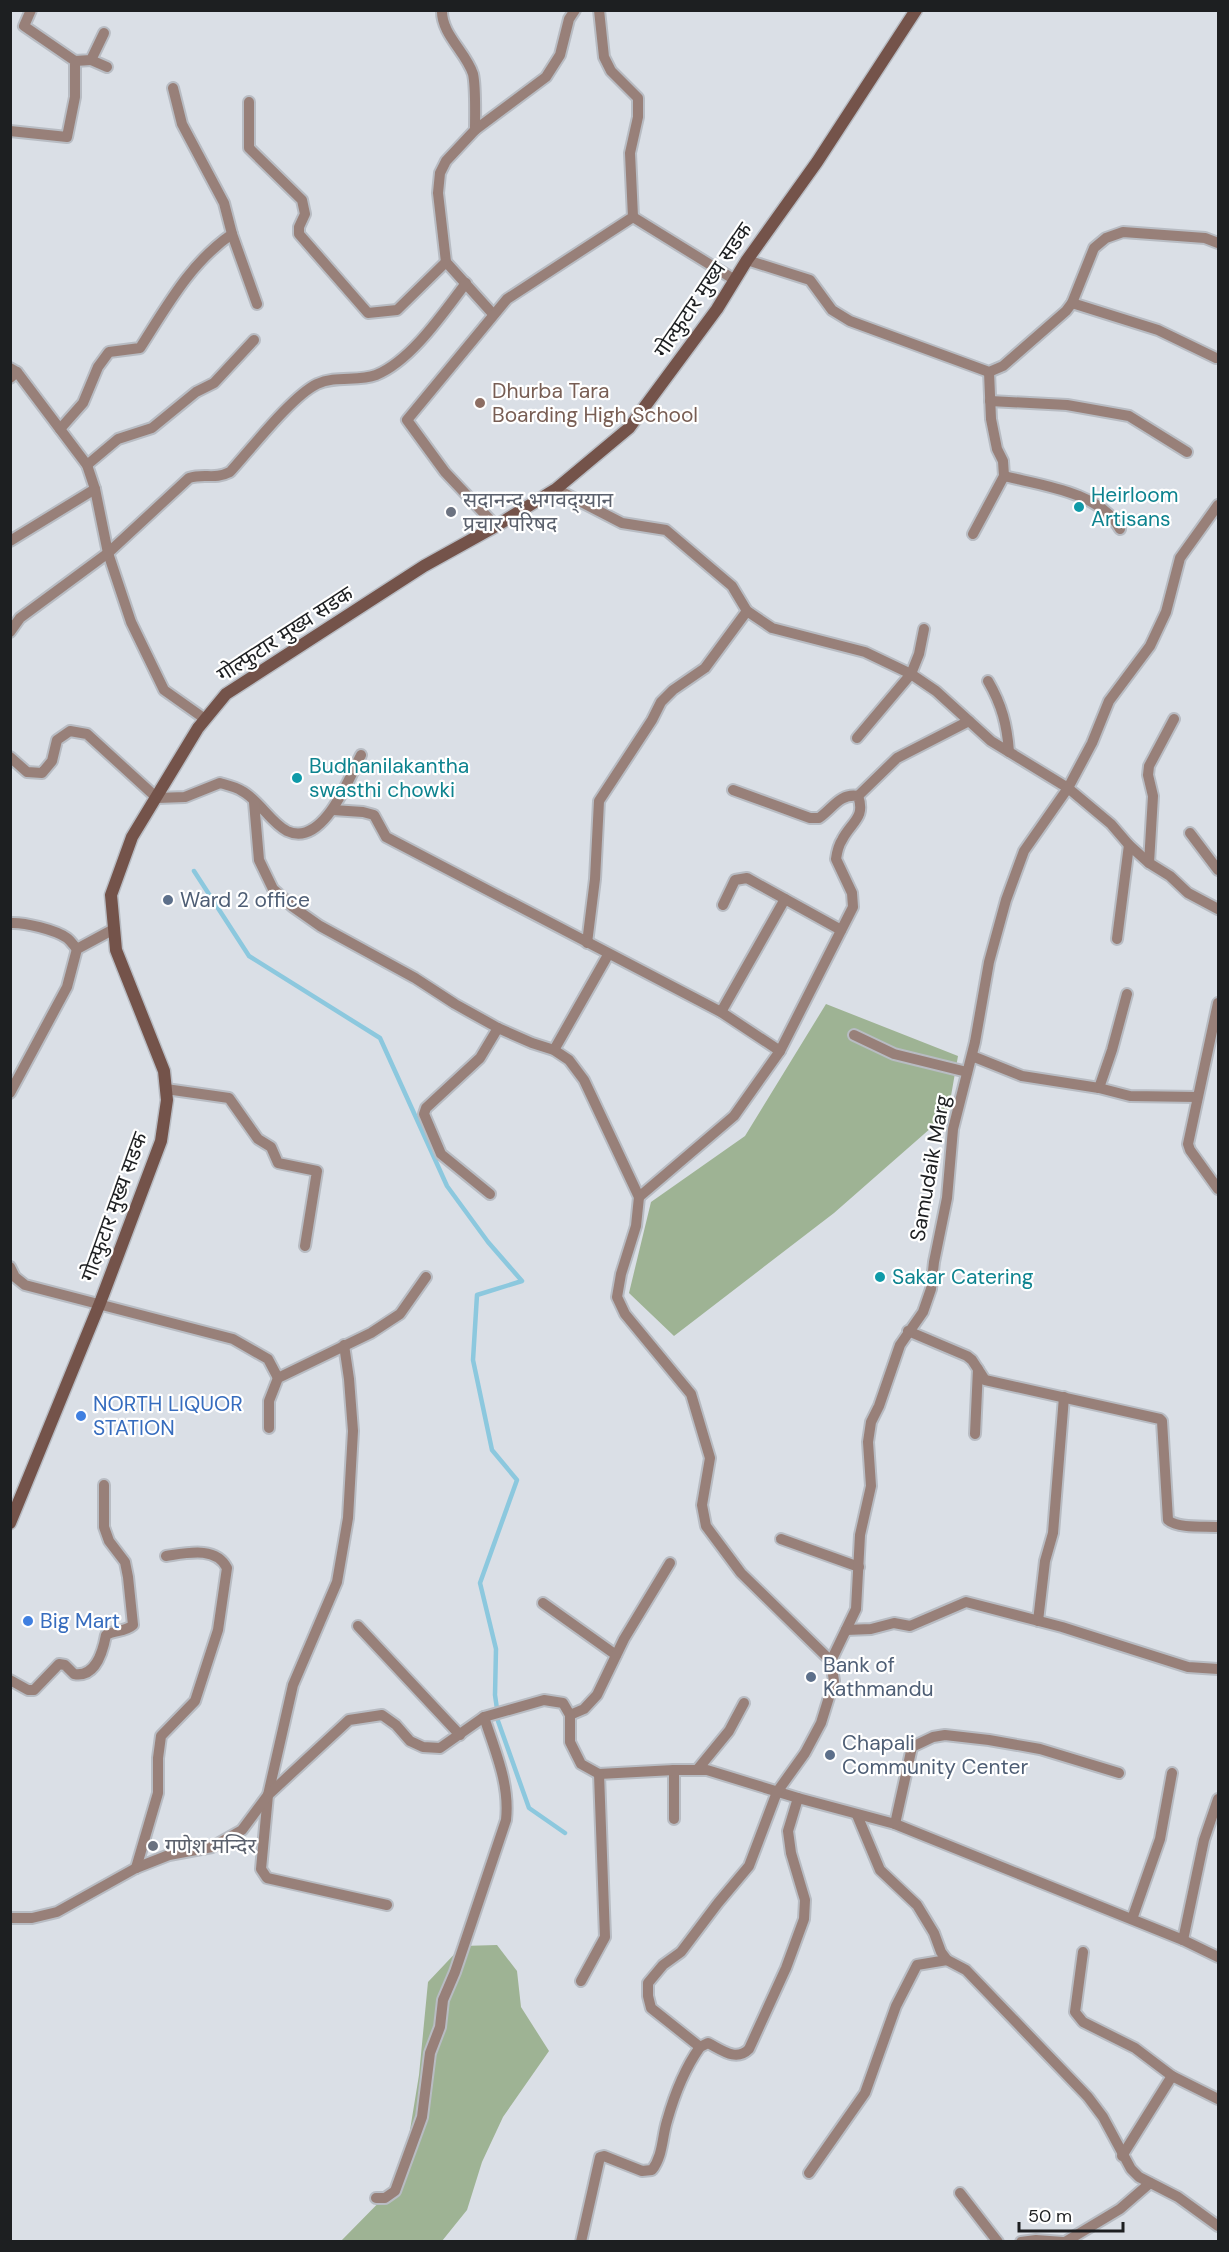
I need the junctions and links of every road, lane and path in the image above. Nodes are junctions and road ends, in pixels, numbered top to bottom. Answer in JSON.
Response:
{"nodes":[{"id":1,"x":31,"y":10,"type":"edge"},
{"id":2,"x":442,"y":10,"type":"edge"},
{"id":3,"x":575,"y":10,"type":"edge"},
{"id":4,"x":599,"y":10,"type":"edge"},
{"id":5,"x":916,"y":10,"type":"edge"},
{"id":6,"x":104,"y":33,"type":"dead end"},
{"id":7,"x":91,"y":60,"type":"junction"},
{"id":8,"x":75,"y":61,"type":"junction"},
{"id":9,"x":107,"y":67,"type":"dead end"},
{"id":10,"x":173,"y":88,"type":"dead end"},
{"id":11,"x":249,"y":102,"type":"dead end"},
{"id":12,"x":475,"y":130,"type":"junction"},
{"id":13,"x":10,"y":131,"type":"edge"},
{"id":14,"x":633,"y":217,"type":"junction"},
{"id":15,"x":232,"y":234,"type":"junction"},
{"id":16,"x":1218,"y":243,"type":"edge"},
{"id":17,"x":747,"y":260,"type":"junction"},
{"id":18,"x":446,"y":262,"type":"junction"},
{"id":19,"x":735,"y":280,"type":"junction"},
{"id":20,"x":466,"y":284,"type":"junction"},
{"id":21,"x":1072,"y":303,"type":"junction"},
{"id":22,"x":257,"y":304,"type":"dead end"},
{"id":23,"x":493,"y":314,"type":"junction"},
{"id":24,"x":254,"y":340,"type":"dead end"},
{"id":25,"x":1216,"y":358,"type":"dead end"},
{"id":26,"x":989,"y":372,"type":"junction"},
{"id":27,"x":13,"y":373,"type":"edge"},
{"id":28,"x":990,"y":401,"type":"junction"},
{"id":29,"x":60,"y":429,"type":"junction"},
{"id":30,"x":1187,"y":452,"type":"dead end"},
{"id":31,"x":87,"y":465,"type":"junction"},
{"id":32,"x":1004,"y":476,"type":"junction"},
{"id":33,"x":95,"y":489,"type":"junction"},
{"id":34,"x":555,"y":489,"type":"junction"},
{"id":35,"x":1218,"y":505,"type":"edge"},
{"id":36,"x":496,"y":526,"type":"junction"},
{"id":37,"x":1120,"y":529,"type":"dead end"},
{"id":38,"x":973,"y":534,"type":"dead end"},
{"id":39,"x":10,"y":541,"type":"edge"},
{"id":40,"x":108,"y":553,"type":"junction"},
{"id":41,"x":747,"y":611,"type":"junction"},
{"id":42,"x":924,"y":629,"type":"dead end"},
{"id":43,"x":10,"y":632,"type":"edge"},
{"id":44,"x":910,"y":674,"type":"junction"},
{"id":45,"x":988,"y":681,"type":"dead end"},
{"id":46,"x":205,"y":719,"type":"junction"},
{"id":47,"x":1174,"y":720,"type":"dead end"},
{"id":48,"x":969,"y":721,"type":"junction"},
{"id":49,"x":856,"y":738,"type":"dead end"},
{"id":50,"x":1009,"y":752,"type":"junction"},
{"id":51,"x":361,"y":754,"type":"dead end"},
{"id":52,"x":10,"y":757,"type":"edge"},
{"id":53,"x":1068,"y":788,"type":"junction"},
{"id":54,"x":733,"y":790,"type":"dead end"},
{"id":55,"x":858,"y":796,"type":"junction"},
{"id":56,"x":157,"y":798,"type":"junction"},
{"id":57,"x":254,"y":802,"type":"junction"},
{"id":58,"x":333,"y":810,"type":"junction"},
{"id":59,"x":1190,"y":833,"type":"dead end"},
{"id":60,"x":1129,"y":844,"type":"junction"},
{"id":61,"x":1149,"y":863,"type":"junction"},
{"id":62,"x":1218,"y":870,"type":"edge"},
{"id":63,"x":784,"y":899,"type":"junction"},
{"id":64,"x":723,"y":905,"type":"dead end"},
{"id":65,"x":1218,"y":909,"type":"edge"},
{"id":66,"x":10,"y":923,"type":"edge"},
{"id":67,"x":114,"y":929,"type":"junction"},
{"id":68,"x":841,"y":930,"type":"junction"},
{"id":69,"x":1117,"y":939,"type":"dead end"},
{"id":70,"x":587,"y":944,"type":"junction"},
{"id":71,"x":77,"y":949,"type":"junction"},
{"id":72,"x":608,"y":955,"type":"junction"},
{"id":73,"x":1127,"y":994,"type":"dead end"},
{"id":74,"x":1218,"y":1006,"type":"edge"},
{"id":75,"x":721,"y":1012,"type":"junction"},
{"id":76,"x":498,"y":1028,"type":"junction"},
{"id":77,"x":854,"y":1035,"type":"dead end"},
{"id":78,"x":554,"y":1050,"type":"junction"},
{"id":79,"x":780,"y":1051,"type":"junction"},
{"id":80,"x":972,"y":1056,"type":"junction"},
{"id":81,"x":967,"y":1072,"type":"junction"},
{"id":82,"x":1098,"y":1088,"type":"junction"},
{"id":83,"x":166,"y":1089,"type":"junction"},
{"id":84,"x":10,"y":1093,"type":"edge"},
{"id":85,"x":1197,"y":1097,"type":"junction"},
{"id":86,"x":1218,"y":1188,"type":"edge"},
{"id":87,"x":490,"y":1194,"type":"dead end"},
{"id":88,"x":639,"y":1197,"type":"junction"},
{"id":89,"x":305,"y":1246,"type":"dead end"},
{"id":90,"x":10,"y":1267,"type":"edge"},
{"id":91,"x":426,"y":1277,"type":"dead end"},
{"id":92,"x":100,"y":1303,"type":"junction"},
{"id":93,"x":909,"y":1331,"type":"junction"},
{"id":94,"x":344,"y":1345,"type":"junction"},
{"id":95,"x":978,"y":1369,"type":"junction"},
{"id":96,"x":278,"y":1378,"type":"junction"},
{"id":97,"x":1064,"y":1397,"type":"junction"},
{"id":98,"x":269,"y":1428,"type":"dead end"},
{"id":99,"x":975,"y":1434,"type":"dead end"},
{"id":100,"x":104,"y":1485,"type":"dead end"},
{"id":101,"x":10,"y":1522,"type":"edge"},
{"id":102,"x":1218,"y":1527,"type":"edge"},
{"id":103,"x":782,"y":1539,"type":"dead end"},
{"id":104,"x":166,"y":1556,"type":"dead end"},
{"id":105,"x":670,"y":1563,"type":"dead end"},
{"id":106,"x":859,"y":1567,"type":"junction"},
{"id":107,"x":543,"y":1603,"type":"dead end"},
{"id":108,"x":1038,"y":1621,"type":"junction"},
{"id":109,"x":358,"y":1626,"type":"dead end"},
{"id":110,"x":846,"y":1630,"type":"junction"},
{"id":111,"x":616,"y":1655,"type":"junction"},
{"id":112,"x":831,"y":1661,"type":"junction"},
{"id":113,"x":1218,"y":1669,"type":"edge"},
{"id":114,"x":10,"y":1680,"type":"edge"},
{"id":115,"x":744,"y":1702,"type":"dead end"},
{"id":116,"x":570,"y":1715,"type":"junction"},
{"id":117,"x":484,"y":1718,"type":"junction"},
{"id":118,"x":460,"y":1735,"type":"junction"},
{"id":119,"x":674,"y":1770,"type":"junction"},
{"id":120,"x":697,"y":1770,"type":"junction"},
{"id":121,"x":1119,"y":1773,"type":"dead end"},
{"id":122,"x":1172,"y":1773,"type":"dead end"},
{"id":123,"x":599,"y":1774,"type":"junction"},
{"id":124,"x":777,"y":1792,"type":"junction"},
{"id":125,"x":268,"y":1795,"type":"junction"},
{"id":126,"x":798,"y":1798,"type":"junction"},
{"id":127,"x":1218,"y":1799,"type":"edge"},
{"id":128,"x":856,"y":1815,"type":"junction"},
{"id":129,"x":674,"y":1819,"type":"dead end"},
{"id":130,"x":895,"y":1824,"type":"junction"},
{"id":131,"x":136,"y":1868,"type":"junction"},
{"id":132,"x":387,"y":1905,"type":"dead end"},
{"id":133,"x":10,"y":1918,"type":"edge"},
{"id":134,"x":1132,"y":1919,"type":"junction"},
{"id":135,"x":1183,"y":1940,"type":"junction"},
{"id":136,"x":1083,"y":1952,"type":"dead end"},
{"id":137,"x":1218,"y":1957,"type":"edge"},
{"id":138,"x":947,"y":1959,"type":"junction"},
{"id":139,"x":581,"y":1981,"type":"dead end"},
{"id":140,"x":700,"y":2047,"type":"junction"},
{"id":141,"x":1172,"y":2076,"type":"junction"},
{"id":142,"x":1218,"y":2099,"type":"edge"},
{"id":143,"x":1122,"y":2156,"type":"junction"},
{"id":144,"x":809,"y":2173,"type":"dead end"},
{"id":145,"x":1150,"y":2183,"type":"junction"},
{"id":146,"x":960,"y":2193,"type":"dead end"},
{"id":147,"x":376,"y":2198,"type":"dead end"},
{"id":148,"x":1218,"y":2226,"type":"edge"},
{"id":149,"x":581,"y":2241,"type":"edge"},
{"id":150,"x":998,"y":2241,"type":"edge"},
{"id":151,"x":1021,"y":2241,"type":"edge"},
{"id":152,"x":1064,"y":2241,"type":"edge"}],
"edges":[{"from":1,"to":8,"type":"street"},
{"from":2,"to":12,"type":"street"},
{"from":3,"to":12,"type":"street"},
{"from":4,"to":14,"type":"street"},
{"from":5,"to":17,"type":"main road","name":"गोल्फुटार मुख्य सडक"},
{"from":6,"to":7,"type":"street"},
{"from":7,"to":8,"type":"street"},
{"from":7,"to":9,"type":"street"},
{"from":8,"to":13,"type":"street"},
{"from":10,"to":15,"type":"street"},
{"from":11,"to":18,"type":"street"},
{"from":12,"to":18,"type":"street"},
{"from":14,"to":19,"type":"street"},
{"from":14,"to":23,"type":"street"},
{"from":15,"to":22,"type":"street"},
{"from":15,"to":29,"type":"street"},
{"from":16,"to":21,"type":"street"},
{"from":17,"to":19,"type":"main road","name":"गोल्फुटार मुख्य सडक"},
{"from":17,"to":26,"type":"street"},
{"from":18,"to":20,"type":"street"},
{"from":19,"to":34,"type":"main road","name":"गोल्फुटार मुख्य सडक"},
{"from":20,"to":23,"type":"street"},
{"from":20,"to":40,"type":"street"},
{"from":21,"to":25,"type":"street"},
{"from":21,"to":26,"type":"street"},
{"from":23,"to":36,"type":"street"},
{"from":24,"to":31,"type":"street"},
{"from":26,"to":28,"type":"street"},
{"from":27,"to":29,"type":"street"},
{"from":28,"to":30,"type":"street"},
{"from":28,"to":32,"type":"street"},
{"from":29,"to":31,"type":"street"},
{"from":31,"to":33,"type":"street"},
{"from":32,"to":37,"type":"street"},
{"from":32,"to":38,"type":"street"},
{"from":33,"to":39,"type":"street"},
{"from":33,"to":40,"type":"street"},
{"from":34,"to":36,"type":"main road","name":"गोल्फुटार मुख्य सडक"},
{"from":34,"to":41,"type":"street"},
{"from":35,"to":53,"type":"street","name":"Samudaik Marg"},
{"from":36,"to":46,"type":"main road","name":"गोल्फुटार मुख्य सडक"},
{"from":40,"to":43,"type":"street"},
{"from":40,"to":46,"type":"street"},
{"from":41,"to":44,"type":"street"},
{"from":41,"to":70,"type":"street"},
{"from":42,"to":44,"type":"street"},
{"from":44,"to":48,"type":"street"},
{"from":44,"to":49,"type":"street"},
{"from":45,"to":50,"type":"street"},
{"from":46,"to":56,"type":"main road","name":"गोल्फुटार मुख्य सडक"},
{"from":47,"to":61,"type":"street"},
{"from":48,"to":50,"type":"street"},
{"from":48,"to":55,"type":"street"},
{"from":50,"to":53,"type":"street"},
{"from":51,"to":58,"type":"street"},
{"from":52,"to":56,"type":"street"},
{"from":53,"to":60,"type":"street"},
{"from":53,"to":80,"type":"street","name":"Samudaik Marg"},
{"from":54,"to":55,"type":"street"},
{"from":55,"to":68,"type":"street"},
{"from":56,"to":57,"type":"street"},
{"from":56,"to":67,"type":"main road","name":"गोल्फुटार मुख्य सडक"},
{"from":57,"to":58,"type":"street"},
{"from":57,"to":76,"type":"street"},
{"from":58,"to":70,"type":"street"},
{"from":59,"to":62,"type":"street"},
{"from":60,"to":61,"type":"street"},
{"from":60,"to":69,"type":"street"},
{"from":61,"to":65,"type":"street"},
{"from":63,"to":64,"type":"street"},
{"from":63,"to":68,"type":"street"},
{"from":63,"to":75,"type":"street"},
{"from":66,"to":71,"type":"street"},
{"from":67,"to":71,"type":"street"},
{"from":67,"to":83,"type":"main road","name":"गोल्फुटार मुख्य सडक"},
{"from":68,"to":79,"type":"street"},
{"from":70,"to":72,"type":"street"},
{"from":71,"to":84,"type":"street"},
{"from":72,"to":75,"type":"street"},
{"from":72,"to":78,"type":"street"},
{"from":73,"to":82,"type":"street"},
{"from":74,"to":85,"type":"street"},
{"from":75,"to":79,"type":"street"},
{"from":76,"to":78,"type":"street"},
{"from":76,"to":87,"type":"street"},
{"from":77,"to":81,"type":"street"},
{"from":78,"to":88,"type":"street"},
{"from":79,"to":88,"type":"street"},
{"from":80,"to":81,"type":"street","name":"Samudaik Marg"},
{"from":80,"to":82,"type":"street"},
{"from":81,"to":93,"type":"street","name":"Samudaik Marg"},
{"from":82,"to":85,"type":"street"},
{"from":83,"to":89,"type":"street"},
{"from":83,"to":92,"type":"main road","name":"गोल्फुटार मुख्य सडक"},
{"from":85,"to":86,"type":"street"},
{"from":88,"to":112,"type":"street"},
{"from":90,"to":92,"type":"street"},
{"from":91,"to":94,"type":"street"},
{"from":92,"to":96,"type":"street"},
{"from":92,"to":101,"type":"main road","name":"गोल्फुटार मुख्य सडक"},
{"from":93,"to":95,"type":"street"},
{"from":93,"to":106,"type":"street","name":"Samudaik Marg"},
{"from":94,"to":96,"type":"street"},
{"from":94,"to":125,"type":"street"},
{"from":95,"to":97,"type":"street"},
{"from":95,"to":99,"type":"street"},
{"from":96,"to":98,"type":"street"},
{"from":97,"to":102,"type":"street"},
{"from":97,"to":108,"type":"street"},
{"from":100,"to":114,"type":"street"},
{"from":103,"to":106,"type":"street"},
{"from":104,"to":131,"type":"street"},
{"from":105,"to":111,"type":"street"},
{"from":106,"to":110,"type":"street","name":"Samudaik Marg"},
{"from":107,"to":111,"type":"street"},
{"from":108,"to":110,"type":"street"},
{"from":108,"to":113,"type":"street"},
{"from":109,"to":118,"type":"street"},
{"from":110,"to":112,"type":"street","name":"Samudaik Marg"},
{"from":111,"to":116,"type":"street"},
{"from":112,"to":124,"type":"street","name":"Samudaik Marg"},
{"from":115,"to":120,"type":"street"},
{"from":116,"to":117,"type":"street"},
{"from":116,"to":123,"type":"street"},
{"from":117,"to":118,"type":"street"},
{"from":117,"to":147,"type":"street"},
{"from":118,"to":125,"type":"street"},
{"from":119,"to":120,"type":"street"},
{"from":119,"to":123,"type":"street"},
{"from":119,"to":129,"type":"street"},
{"from":120,"to":124,"type":"street"},
{"from":121,"to":130,"type":"street"},
{"from":122,"to":134,"type":"street"},
{"from":123,"to":139,"type":"street"},
{"from":124,"to":126,"type":"street"},
{"from":124,"to":140,"type":"street","name":"Samudaik Marg"},
{"from":125,"to":131,"type":"street"},
{"from":125,"to":132,"type":"street"},
{"from":126,"to":128,"type":"street"},
{"from":126,"to":140,"type":"street"},
{"from":127,"to":135,"type":"street"},
{"from":128,"to":130,"type":"street"},
{"from":128,"to":138,"type":"street"},
{"from":130,"to":134,"type":"street"},
{"from":131,"to":133,"type":"street"},
{"from":134,"to":135,"type":"street"},
{"from":135,"to":137,"type":"street"},
{"from":136,"to":141,"type":"street"},
{"from":138,"to":143,"type":"street"},
{"from":138,"to":144,"type":"street"},
{"from":140,"to":149,"type":"street"},
{"from":141,"to":142,"type":"street"},
{"from":141,"to":143,"type":"street"},
{"from":143,"to":145,"type":"street"},
{"from":145,"to":148,"type":"street"},
{"from":145,"to":152,"type":"street"},
{"from":146,"to":150,"type":"street"},
{"from":151,"to":152,"type":"street"}]}
